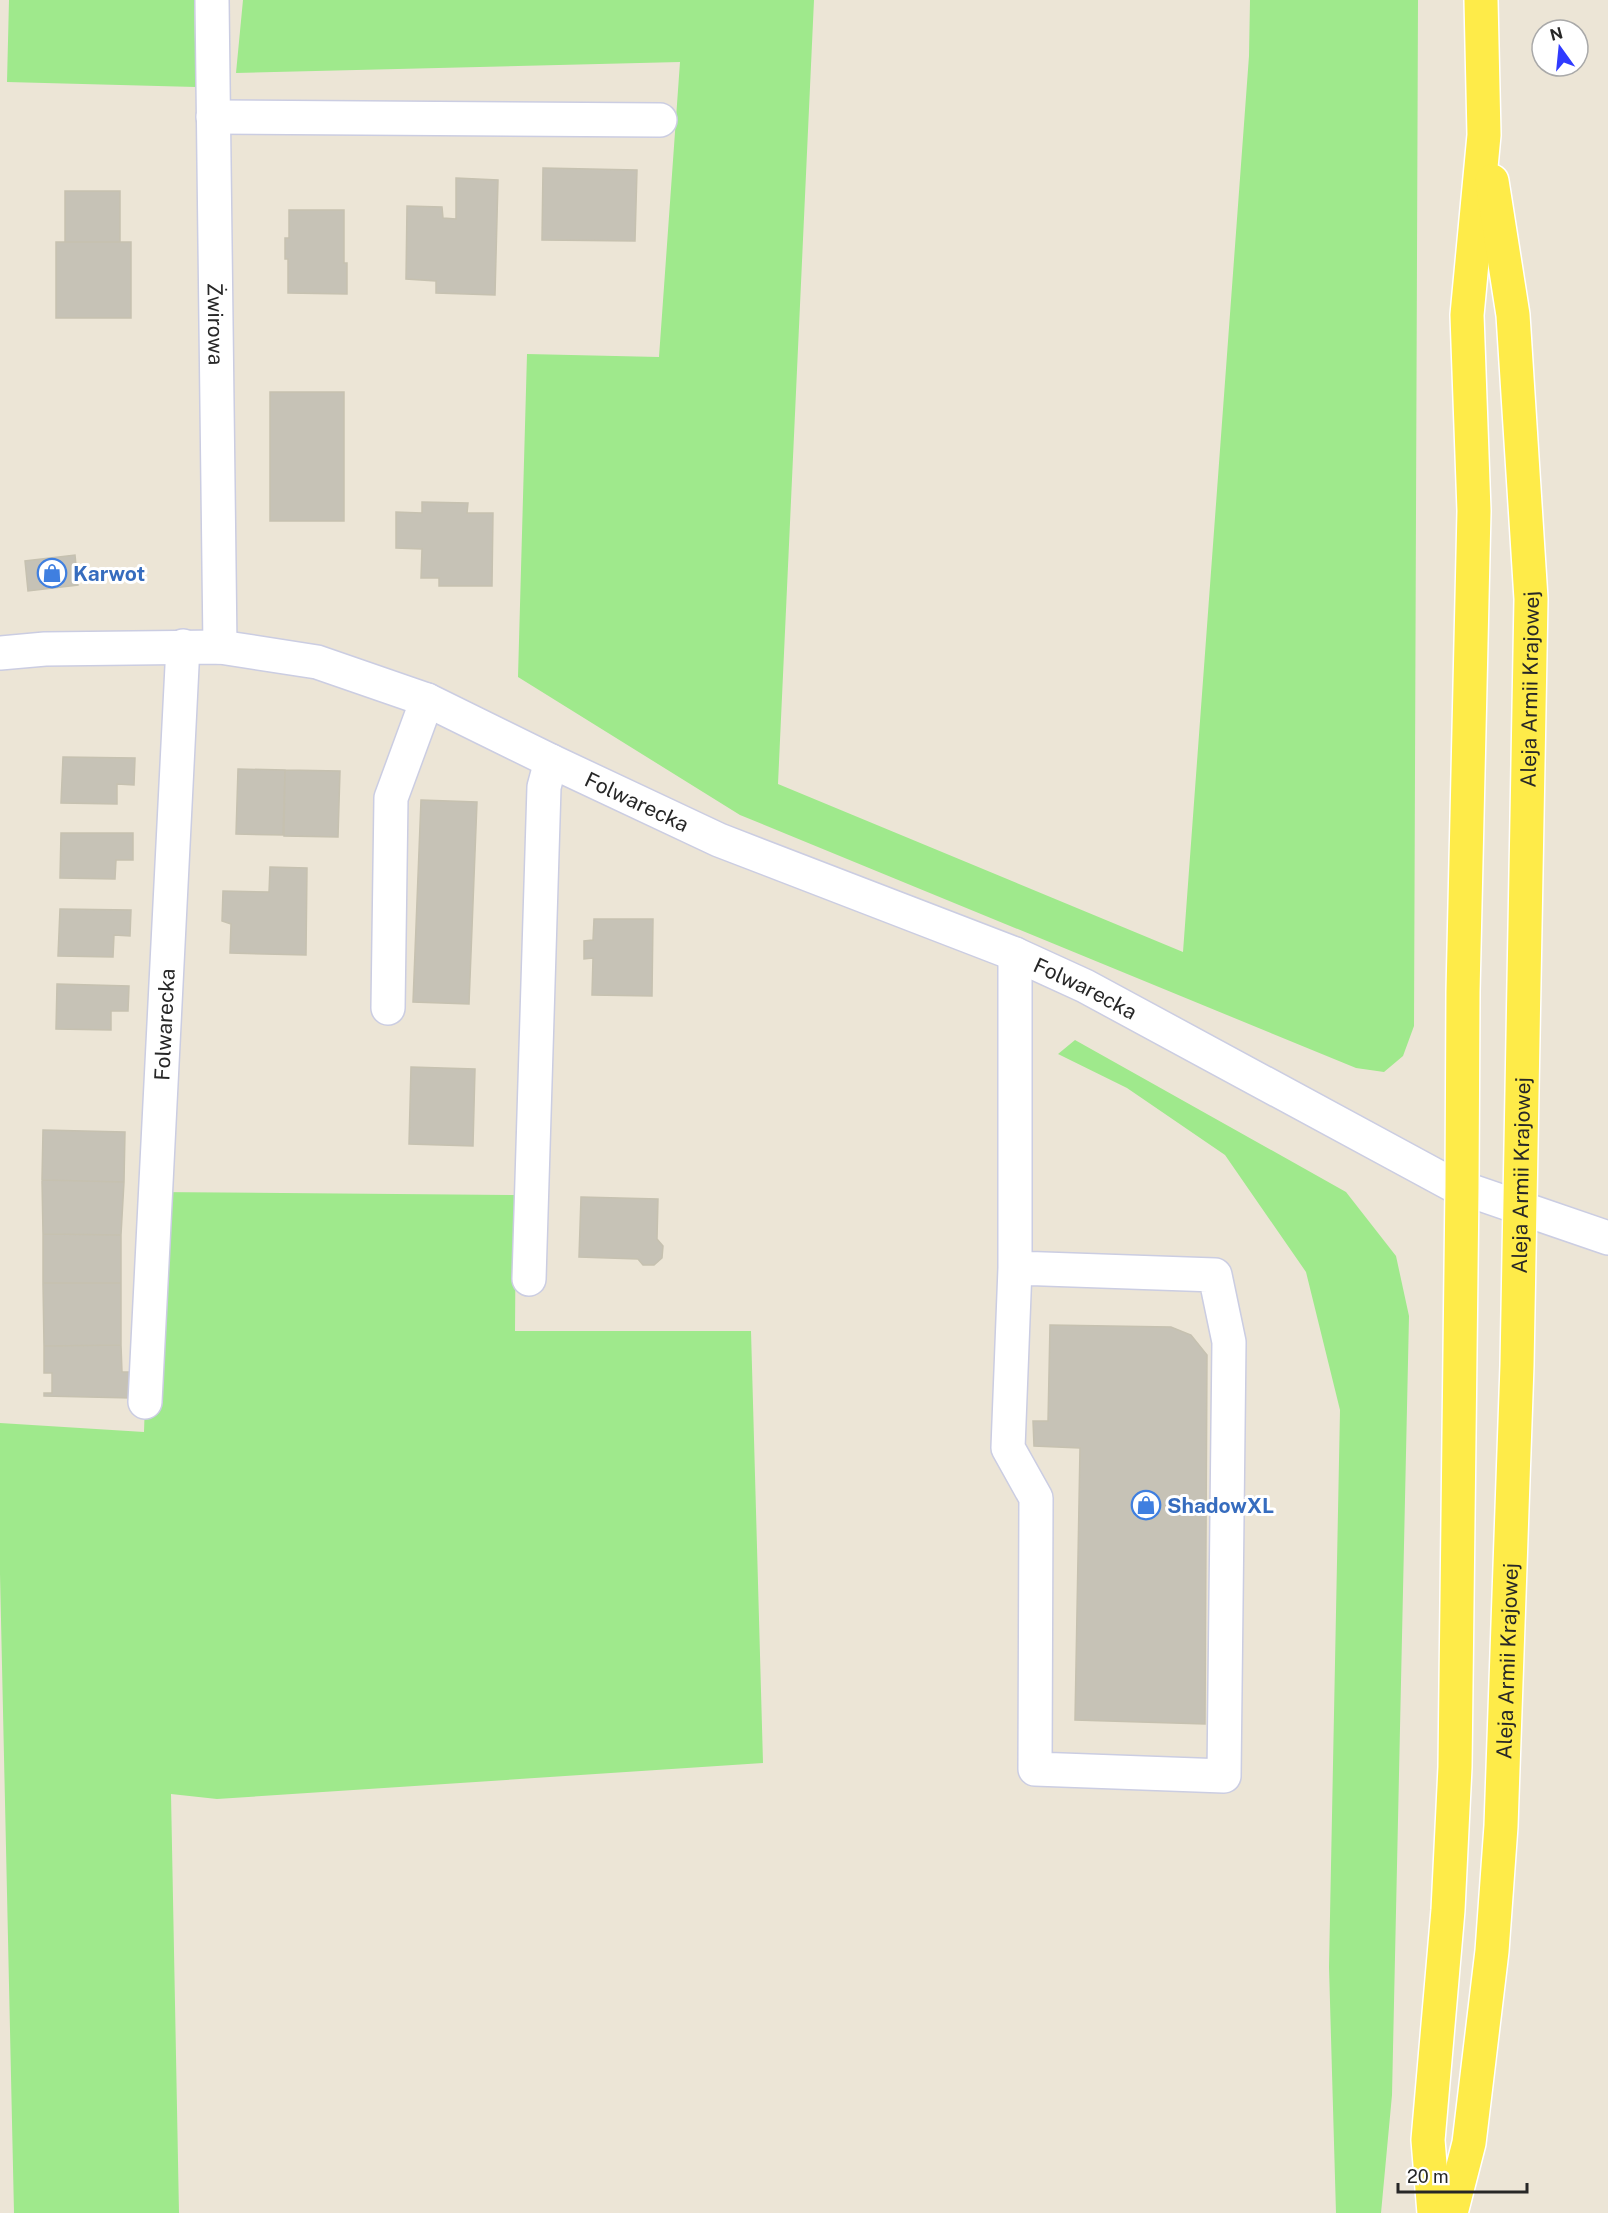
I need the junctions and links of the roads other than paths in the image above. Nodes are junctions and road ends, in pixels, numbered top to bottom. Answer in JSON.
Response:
{"nodes":[{"id":1,"x":212,"y":0,"type":"edge"},
{"id":2,"x":1481,"y":0,"type":"edge"},
{"id":3,"x":213,"y":117,"type":"junction"},
{"id":4,"x":660,"y":120,"type":"dead end"},
{"id":5,"x":1484,"y":135,"type":"junction"},
{"id":6,"x":183,"y":646,"type":"junction"},
{"id":7,"x":220,"y":647,"type":"junction"},
{"id":8,"x":0,"y":653,"type":"edge"},
{"id":9,"x":427,"y":700,"type":"junction"},
{"id":10,"x":551,"y":761,"type":"junction"},
{"id":11,"x":1015,"y":954,"type":"junction"},
{"id":12,"x":388,"y":1008,"type":"dead end"},
{"id":13,"x":1462,"y":1187,"type":"junction"},
{"id":14,"x":1519,"y":1206,"type":"junction"},
{"id":15,"x":1608,"y":1238,"type":"edge"},
{"id":16,"x":1015,"y":1268,"type":"junction"},
{"id":17,"x":529,"y":1279,"type":"dead end"},
{"id":18,"x":145,"y":1402,"type":"dead end"},
{"id":19,"x":1434,"y":2213,"type":"edge"},
{"id":20,"x":1451,"y":2213,"type":"edge"}],
"edges":[{"from":1,"to":3,"type":"street","name":"Żwirowa"},
{"from":2,"to":5,"type":"main road","name":"Aleja Armii Krajowej"},
{"from":3,"to":4,"type":"street"},
{"from":3,"to":7,"type":"street","name":"Żwirowa"},
{"from":5,"to":13,"type":"main road","name":"Aleja Armii Krajowej"},
{"from":5,"to":14,"type":"main road","name":"Aleja Armii Krajowej"},
{"from":6,"to":7,"type":"street","name":"Folwarecka"},
{"from":6,"to":8,"type":"street","name":"Folwarecka"},
{"from":6,"to":18,"type":"street","name":"Folwarecka"},
{"from":7,"to":9,"type":"street","name":"Folwarecka"},
{"from":9,"to":10,"type":"street","name":"Folwarecka"},
{"from":9,"to":12,"type":"street"},
{"from":10,"to":11,"type":"street","name":"Folwarecka"},
{"from":10,"to":17,"type":"street"},
{"from":11,"to":13,"type":"street","name":"Folwarecka"},
{"from":11,"to":16,"type":"street"},
{"from":13,"to":14,"type":"street","name":"Folwarecka"},
{"from":13,"to":19,"type":"main road","name":"Aleja Armii Krajowej"},
{"from":14,"to":15,"type":"street","name":"Folwarecka"},
{"from":14,"to":20,"type":"main road","name":"Aleja Armii Krajowej"},
{"from":16,"to":16,"type":"street"}]}
